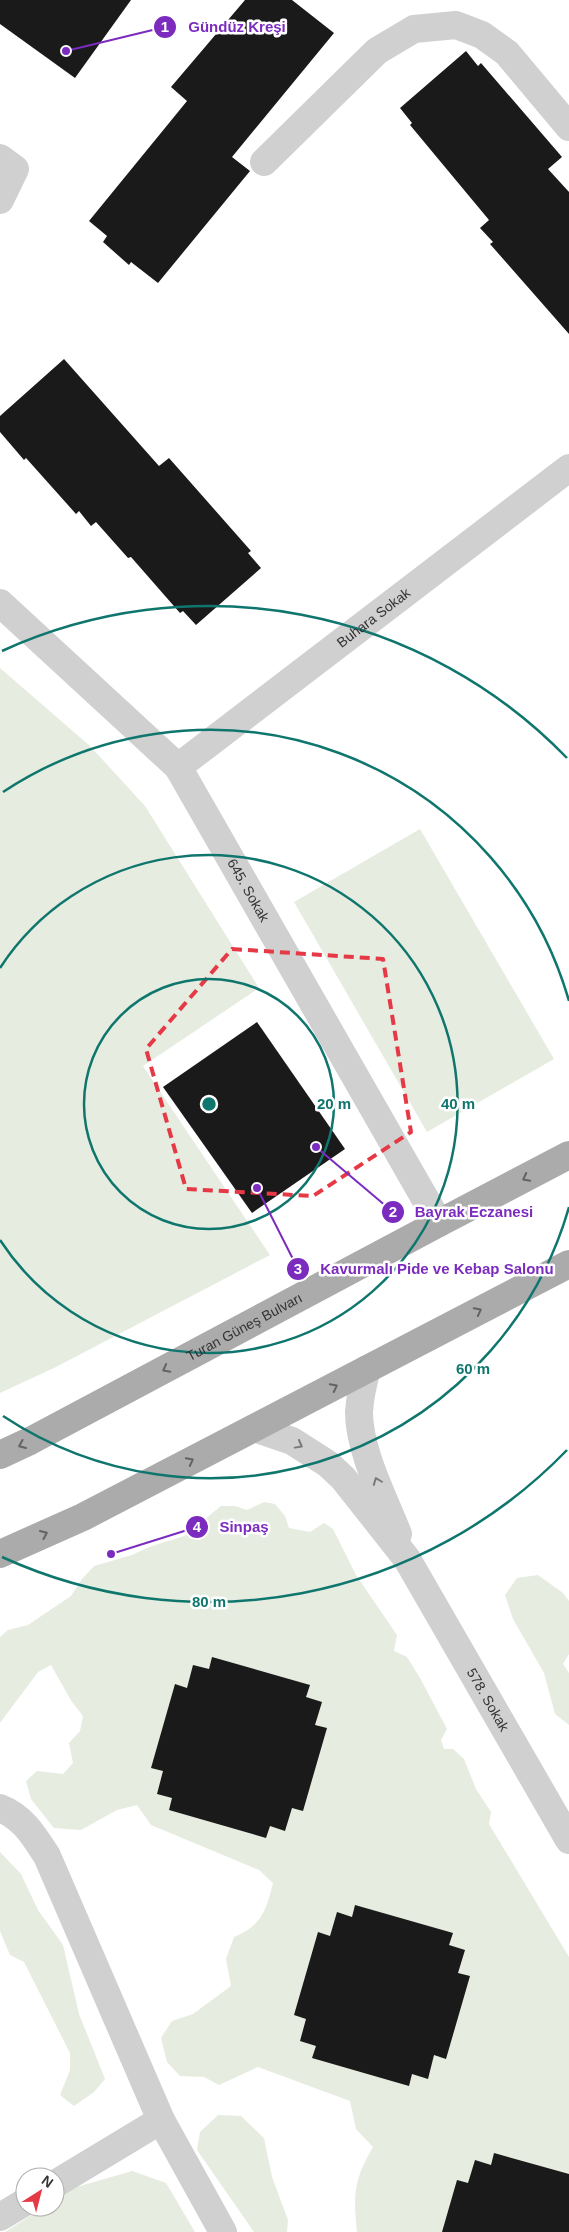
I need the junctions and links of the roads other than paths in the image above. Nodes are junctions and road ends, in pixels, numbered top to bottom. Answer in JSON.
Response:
{"nodes":[{"id":1,"x":569,"y":127,"type":"edge"},
{"id":2,"x":0,"y":158,"type":"edge"},
{"id":3,"x":264,"y":162,"type":"dead end"},
{"id":4,"x":0,"y":200,"type":"edge"},
{"id":5,"x":569,"y":468,"type":"edge"},
{"id":6,"x":0,"y":603,"type":"edge"},
{"id":7,"x":178,"y":767,"type":"junction"},
{"id":8,"x":569,"y":1155,"type":"edge"},
{"id":9,"x":439,"y":1222,"type":"junction"},
{"id":10,"x":569,"y":1264,"type":"edge"},
{"id":11,"x":367,"y":1370,"type":"junction"},
{"id":12,"x":254,"y":1428,"type":"junction"},
{"id":13,"x":0,"y":1455,"type":"edge"},
{"id":14,"x":0,"y":1554,"type":"edge"},
{"id":15,"x":407,"y":1559,"type":"junction"},
{"id":16,"x":0,"y":1808,"type":"edge"},
{"id":17,"x":569,"y":1840,"type":"edge"},
{"id":18,"x":161,"y":2120,"type":"junction"},
{"id":19,"x":65,"y":2178,"type":"edge"},
{"id":20,"x":15,"y":2208,"type":"edge"},
{"id":21,"x":0,"y":2217,"type":"edge"},
{"id":22,"x":223,"y":2232,"type":"edge"}],
"edges":[{"from":1,"to":3,"type":"street"},
{"from":2,"to":4,"type":"street"},
{"from":5,"to":7,"type":"street","name":"Buhara Sokak"},
{"from":6,"to":7,"type":"street","name":"645. Sokak"},
{"from":7,"to":9,"type":"street","name":"645. Sokak"},
{"from":8,"to":9,"type":"main road","name":"Turan Güneş Bulvarı","one_way":true},
{"from":9,"to":13,"type":"main road","name":"Turan Güneş Bulvarı","one_way":true},
{"from":11,"to":10,"type":"main road","one_way":true},
{"from":12,"to":11,"type":"main road","one_way":true},
{"from":15,"to":11,"type":"street","one_way":true},
{"from":14,"to":12,"type":"main road","one_way":true},
{"from":12,"to":15,"type":"street","one_way":true},
{"from":15,"to":17,"type":"street","name":"578. Sokak"},
{"from":16,"to":18,"type":"street"},
{"from":18,"to":19,"type":"street"},
{"from":18,"to":22,"type":"street"},
{"from":20,"to":21,"type":"street"}]}
